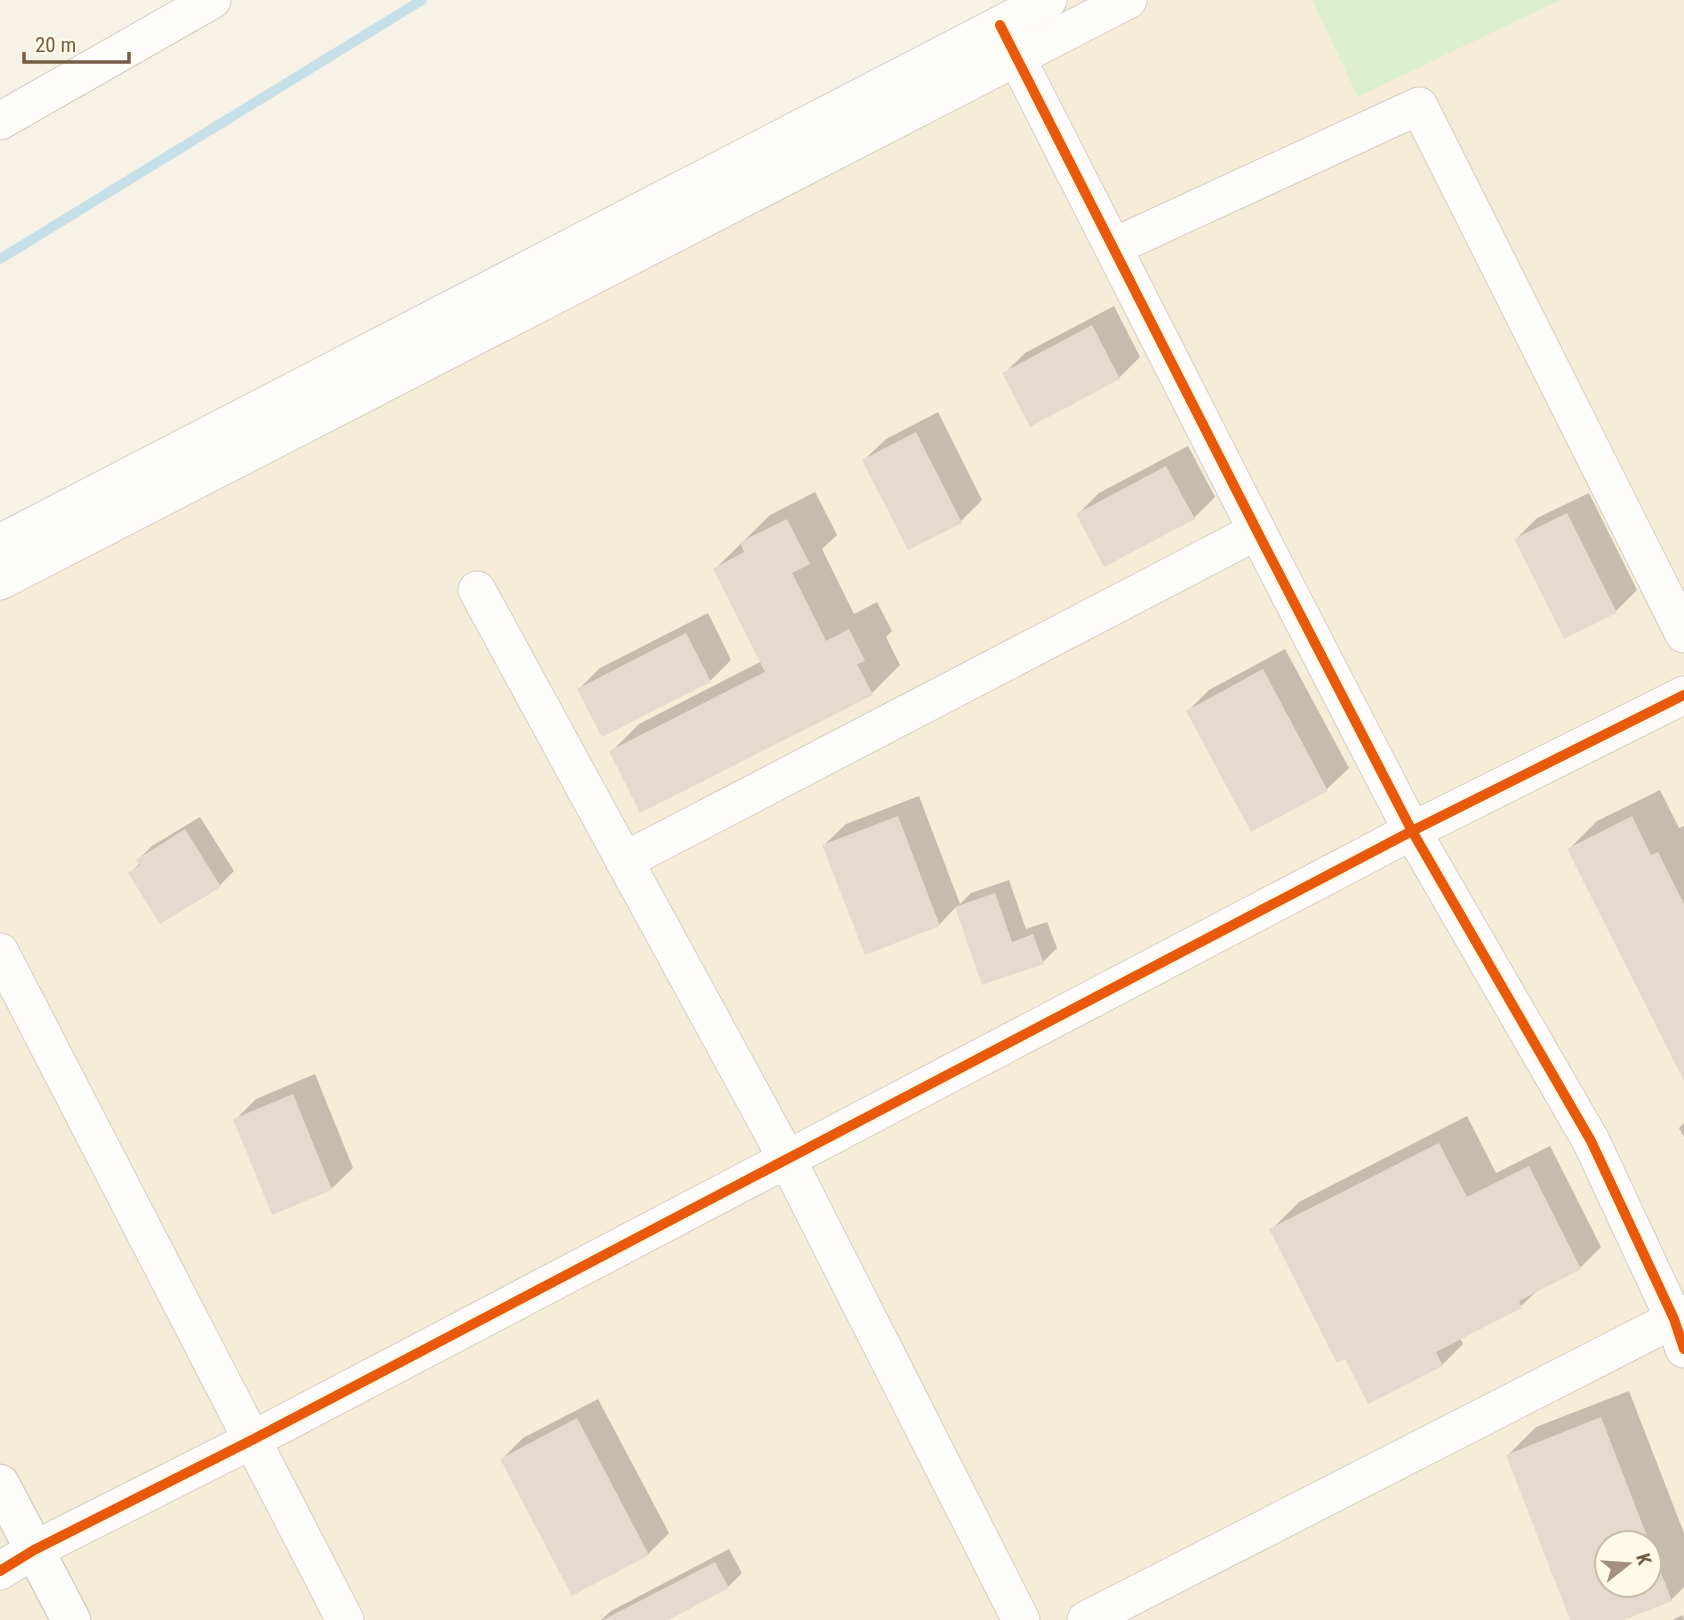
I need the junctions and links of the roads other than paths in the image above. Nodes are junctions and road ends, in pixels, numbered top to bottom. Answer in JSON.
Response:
{"nodes":[{"id":1,"x":212,"y":0,"type":"edge"},
{"id":2,"x":1048,"y":0,"type":"edge"},
{"id":3,"x":1128,"y":0,"type":"edge"},
{"id":4,"x":1000,"y":25,"type":"junction"},
{"id":5,"x":1017,"y":57,"type":"junction"},
{"id":6,"x":0,"y":121,"type":"edge"},
{"id":7,"x":1113,"y":247,"type":"junction"},
{"id":8,"x":1257,"y":531,"type":"junction"},
{"id":9,"x":0,"y":544,"type":"edge"},
{"id":10,"x":0,"y":581,"type":"edge"},
{"id":11,"x":477,"y":590,"type":"dead end"},
{"id":12,"x":1684,"y":634,"type":"edge"},
{"id":13,"x":1684,"y":695,"type":"edge"},
{"id":14,"x":1412,"y":831,"type":"junction"},
{"id":15,"x":624,"y":861,"type":"junction"},
{"id":16,"x":0,"y":952,"type":"edge"},
{"id":17,"x":787,"y":1159,"type":"junction"},
{"id":18,"x":1681,"y":1327,"type":"edge"},
{"id":19,"x":253,"y":1440,"type":"junction"},
{"id":20,"x":0,"y":1484,"type":"edge"},
{"id":21,"x":34,"y":1550,"type":"junction"},
{"id":22,"x":0,"y":1571,"type":"edge"},
{"id":23,"x":71,"y":1620,"type":"edge"},
{"id":24,"x":345,"y":1620,"type":"edge"},
{"id":25,"x":1021,"y":1620,"type":"edge"},
{"id":26,"x":1086,"y":1620,"type":"edge"}],
"edges":[{"from":1,"to":6,"type":"street"},
{"from":2,"to":4,"type":"street"},
{"from":3,"to":5,"type":"street"},
{"from":4,"to":5,"type":"street"},
{"from":4,"to":9,"type":"street"},
{"from":5,"to":7,"type":"street"},
{"from":5,"to":10,"type":"street"},
{"from":7,"to":8,"type":"street"},
{"from":7,"to":12,"type":"street"},
{"from":8,"to":14,"type":"street"},
{"from":8,"to":15,"type":"street"},
{"from":11,"to":15,"type":"street"},
{"from":13,"to":14,"type":"street"},
{"from":14,"to":17,"type":"street"},
{"from":14,"to":18,"type":"street"},
{"from":15,"to":17,"type":"street"},
{"from":16,"to":19,"type":"street"},
{"from":17,"to":19,"type":"street"},
{"from":17,"to":25,"type":"street"},
{"from":18,"to":26,"type":"street"},
{"from":19,"to":21,"type":"street"},
{"from":19,"to":24,"type":"street"},
{"from":20,"to":21,"type":"main road"},
{"from":21,"to":22,"type":"street"},
{"from":21,"to":23,"type":"main road"}]}
